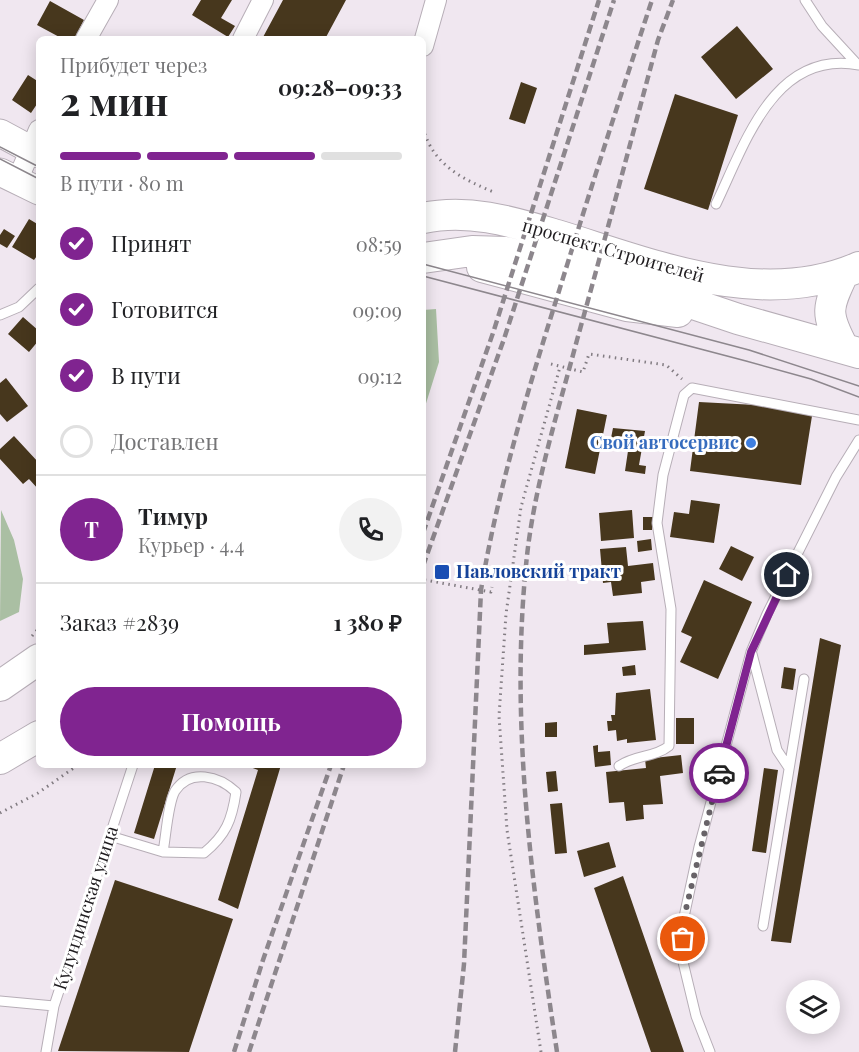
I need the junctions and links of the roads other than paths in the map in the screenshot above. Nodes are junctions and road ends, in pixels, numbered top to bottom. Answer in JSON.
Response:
{"nodes":[{"id":1,"x":108,"y":0,"type":"edge"},
{"id":2,"x":263,"y":0,"type":"edge"},
{"id":3,"x":436,"y":0,"type":"edge"},
{"id":4,"x":806,"y":0,"type":"edge"},
{"id":5,"x":88,"y":36,"type":"edge"},
{"id":6,"x":245,"y":36,"type":"edge"},
{"id":7,"x":426,"y":36,"type":"edge"},
{"id":8,"x":858,"y":64,"type":"edge"},
{"id":9,"x":0,"y":133,"type":"edge"},
{"id":10,"x":36,"y":145,"type":"edge"},
{"id":11,"x":19,"y":182,"type":"edge"},
{"id":12,"x":716,"y":204,"type":"dead end"},
{"id":13,"x":428,"y":216,"type":"edge"},
{"id":14,"x":426,"y":259,"type":"edge"},
{"id":15,"x":851,"y":271,"type":"edge"},
{"id":16,"x":36,"y":291,"type":"edge"},
{"id":17,"x":0,"y":315,"type":"edge"},
{"id":18,"x":851,"y":350,"type":"edge"},
{"id":19,"x":859,"y":420,"type":"edge"},
{"id":20,"x":859,"y":440,"type":"edge"},
{"id":21,"x":751,"y":652,"type":"junction"},
{"id":22,"x":36,"y":661,"type":"edge"},
{"id":23,"x":804,"y":679,"type":"dead end"},
{"id":24,"x":0,"y":686,"type":"edge"},
{"id":25,"x":36,"y":738,"type":"edge"},
{"id":26,"x":0,"y":759,"type":"edge"},
{"id":27,"x":619,"y":766,"type":"dead end"},
{"id":28,"x":132,"y":768,"type":"edge"},
{"id":29,"x":789,"y":768,"type":"junction"},
{"id":30,"x":110,"y":836,"type":"junction"},
{"id":31,"x":163,"y":852,"type":"junction"},
{"id":32,"x":763,"y":926,"type":"dead end"},
{"id":33,"x":0,"y":1001,"type":"edge"},
{"id":34,"x":54,"y":1006,"type":"junction"},
{"id":35,"x":46,"y":1052,"type":"edge"},
{"id":36,"x":710,"y":1052,"type":"edge"}],
"edges":[{"from":1,"to":5,"type":"street"},
{"from":2,"to":6,"type":"street"},
{"from":3,"to":7,"type":"street"},
{"from":4,"to":8,"type":"lane"},
{"from":8,"to":12,"type":"lane"},
{"from":9,"to":10,"type":"main road"},
{"from":10,"to":11,"type":"street"},
{"from":13,"to":15,"type":"main road","name":"проспект Строителей"},
{"from":14,"to":18,"type":"main road"},
{"from":15,"to":18,"type":"main road"},
{"from":16,"to":17,"type":"lane"},
{"from":19,"to":27,"type":"lane"},
{"from":20,"to":21,"type":"lane"},
{"from":21,"to":29,"type":"lane"},
{"from":21,"to":36,"type":"lane"},
{"from":22,"to":24,"type":"main road"},
{"from":23,"to":29,"type":"lane"},
{"from":25,"to":26,"type":"main road"},
{"from":28,"to":30,"type":"lane","name":"Кулундинская улица"},
{"from":29,"to":32,"type":"lane"},
{"from":30,"to":31,"type":"lane"},
{"from":30,"to":34,"type":"lane","name":"Кулундинская улица"},
{"from":31,"to":31,"type":"lane"},
{"from":33,"to":34,"type":"lane"},
{"from":34,"to":35,"type":"lane","name":"Кулундинская улица"}]}
